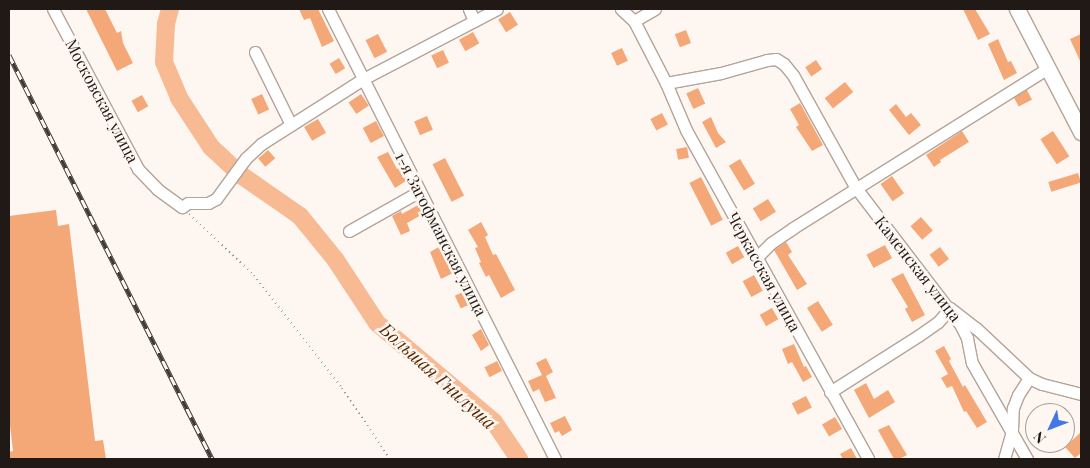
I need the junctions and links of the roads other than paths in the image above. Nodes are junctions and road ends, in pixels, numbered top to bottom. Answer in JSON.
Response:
{"nodes":[{"id":1,"x":53,"y":9,"type":"edge"},
{"id":2,"x":328,"y":9,"type":"edge"},
{"id":3,"x":469,"y":9,"type":"edge"},
{"id":4,"x":497,"y":9,"type":"edge"},
{"id":5,"x":621,"y":9,"type":"edge"},
{"id":6,"x":656,"y":9,"type":"edge"},
{"id":7,"x":1017,"y":9,"type":"edge"},
{"id":8,"x":474,"y":21,"type":"junction"},
{"id":9,"x":634,"y":21,"type":"junction"},
{"id":10,"x":254,"y":52,"type":"dead end"},
{"id":11,"x":1048,"y":68,"type":"junction"},
{"id":12,"x":363,"y":79,"type":"junction"},
{"id":13,"x":666,"y":83,"type":"junction"},
{"id":14,"x":291,"y":125,"type":"junction"},
{"id":15,"x":1081,"y":132,"type":"edge"},
{"id":16,"x":856,"y":188,"type":"junction"},
{"id":17,"x":420,"y":191,"type":"junction"},
{"id":18,"x":349,"y":231,"type":"dead end"},
{"id":19,"x":756,"y":258,"type":"junction"},
{"id":20,"x":950,"y":308,"type":"junction"},
{"id":21,"x":1029,"y":378,"type":"junction"},
{"id":22,"x":830,"y":392,"type":"junction"},
{"id":23,"x":1081,"y":394,"type":"edge"},
{"id":24,"x":1012,"y":431,"type":"junction"},
{"id":25,"x":555,"y":459,"type":"edge"},
{"id":26,"x":868,"y":459,"type":"edge"},
{"id":27,"x":1004,"y":459,"type":"edge"},
{"id":28,"x":1027,"y":459,"type":"edge"}],
"edges":[{"from":1,"to":14,"type":"street","name":"Московская улица"},
{"from":2,"to":12,"type":"street","name":"1-я Загофманская улица"},
{"from":3,"to":8,"type":"street"},
{"from":4,"to":8,"type":"street"},
{"from":5,"to":9,"type":"street","name":"Черкасская улица"},
{"from":6,"to":9,"type":"street"},
{"from":7,"to":11,"type":"main road"},
{"from":8,"to":12,"type":"street"},
{"from":9,"to":13,"type":"street","name":"Черкасская улица"},
{"from":10,"to":14,"type":"street"},
{"from":11,"to":15,"type":"main road"},
{"from":11,"to":16,"type":"street"},
{"from":12,"to":14,"type":"street"},
{"from":12,"to":17,"type":"street","name":"1-я Загофманская улица"},
{"from":13,"to":16,"type":"street","name":"Каменская улица"},
{"from":13,"to":19,"type":"street","name":"Черкасская улица"},
{"from":16,"to":19,"type":"street"},
{"from":16,"to":20,"type":"street","name":"Каменская улица"},
{"from":17,"to":18,"type":"street"},
{"from":17,"to":25,"type":"street","name":"1-я Загофманская улица"},
{"from":19,"to":22,"type":"street","name":"Черкасская улица"},
{"from":20,"to":21,"type":"street"},
{"from":20,"to":22,"type":"street"},
{"from":20,"to":24,"type":"street","name":"Каменская улица"},
{"from":21,"to":23,"type":"street"},
{"from":21,"to":24,"type":"street"},
{"from":22,"to":26,"type":"street","name":"Черкасская улица"},
{"from":24,"to":27,"type":"street"},
{"from":24,"to":28,"type":"street","name":"Каменская улица"}]}
